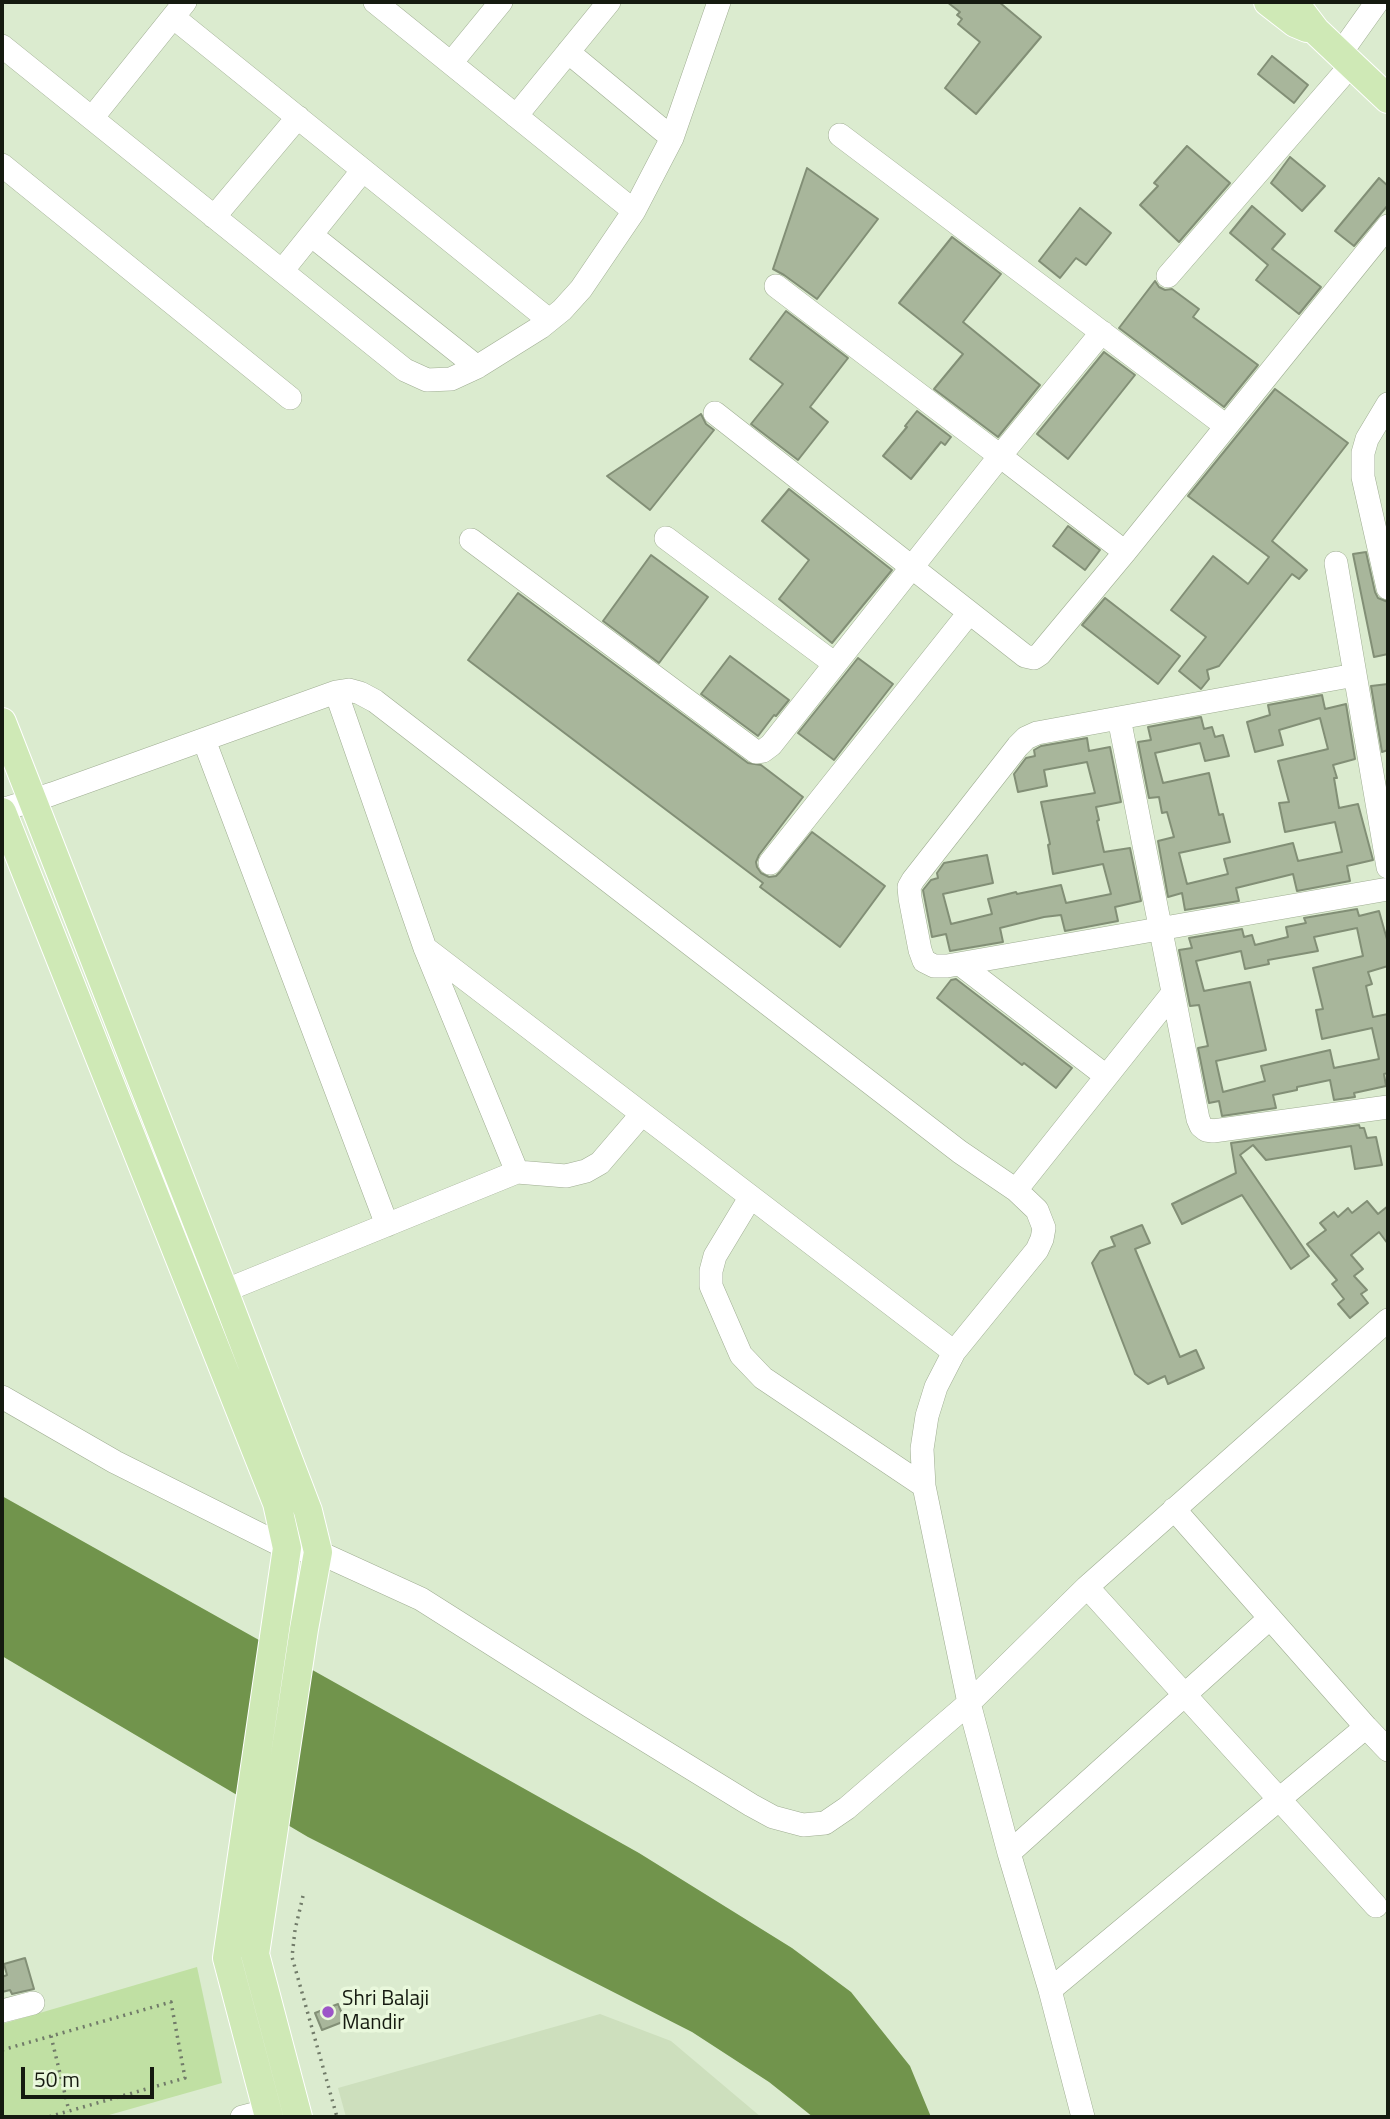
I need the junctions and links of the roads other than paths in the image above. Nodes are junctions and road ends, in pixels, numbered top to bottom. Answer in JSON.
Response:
{"nodes":[{"id":1,"x":501,"y":2,"type":"edge"},
{"id":2,"x":609,"y":2,"type":"edge"},
{"id":3,"x":719,"y":2,"type":"edge"},
{"id":4,"x":1268,"y":2,"type":"edge"},
{"id":5,"x":1294,"y":2,"type":"edge"},
{"id":6,"x":1377,"y":2,"type":"edge"},
{"id":7,"x":385,"y":5,"type":"edge"},
{"id":8,"x":179,"y":9,"type":"edge"},
{"id":9,"x":1316,"y":31,"type":"junction"},
{"id":10,"x":2,"y":46,"type":"edge"},
{"id":11,"x":568,"y":52,"type":"junction"},
{"id":12,"x":1346,"y":59,"type":"junction"},
{"id":13,"x":451,"y":64,"type":"junction"},
{"id":14,"x":1388,"y":99,"type":"edge"},
{"id":15,"x":516,"y":116,"type":"junction"},
{"id":16,"x":298,"y":117,"type":"junction"},
{"id":17,"x":92,"y":118,"type":"junction"},
{"id":18,"x":840,"y":135,"type":"dead end"},
{"id":19,"x":672,"y":138,"type":"junction"},
{"id":20,"x":2,"y":164,"type":"edge"},
{"id":21,"x":363,"y":170,"type":"junction"},
{"id":22,"x":634,"y":211,"type":"junction"},
{"id":23,"x":215,"y":216,"type":"junction"},
{"id":24,"x":1388,"y":226,"type":"edge"},
{"id":25,"x":311,"y":235,"type":"junction"},
{"id":26,"x":282,"y":271,"type":"junction"},
{"id":27,"x":1168,"y":276,"type":"dead end"},
{"id":28,"x":776,"y":286,"type":"dead end"},
{"id":29,"x":549,"y":320,"type":"junction"},
{"id":30,"x":1102,"y":332,"type":"junction"},
{"id":31,"x":477,"y":367,"type":"junction"},
{"id":32,"x":290,"y":398,"type":"dead end"},
{"id":33,"x":1388,"y":404,"type":"edge"},
{"id":34,"x":715,"y":413,"type":"dead end"},
{"id":35,"x":1226,"y":426,"type":"junction"},
{"id":36,"x":1000,"y":456,"type":"junction"},
{"id":37,"x":666,"y":538,"type":"dead end"},
{"id":38,"x":471,"y":540,"type":"dead end"},
{"id":39,"x":1125,"y":552,"type":"junction"},
{"id":40,"x":1336,"y":563,"type":"dead end"},
{"id":41,"x":911,"y":568,"type":"junction"},
{"id":42,"x":1388,"y":589,"type":"edge"},
{"id":43,"x":969,"y":613,"type":"junction"},
{"id":44,"x":835,"y":664,"type":"junction"},
{"id":45,"x":1355,"y":676,"type":"junction"},
{"id":46,"x":336,"y":692,"type":"junction"},
{"id":47,"x":1119,"y":718,"type":"junction"},
{"id":48,"x":2,"y":722,"type":"edge"},
{"id":49,"x":204,"y":740,"type":"junction"},
{"id":50,"x":33,"y":801,"type":"junction"},
{"id":51,"x":2,"y":811,"type":"edge"},
{"id":52,"x":769,"y":863,"type":"dead end"},
{"id":53,"x":1388,"y":867,"type":"edge"},
{"id":54,"x":1388,"y":889,"type":"edge"},
{"id":55,"x":1160,"y":928,"type":"junction"},
{"id":56,"x":425,"y":948,"type":"junction"},
{"id":57,"x":960,"y":964,"type":"junction"},
{"id":58,"x":1173,"y":993,"type":"junction"},
{"id":59,"x":1106,"y":1076,"type":"junction"},
{"id":60,"x":1388,"y":1107,"type":"edge"},
{"id":61,"x":642,"y":1114,"type":"junction"},
{"id":62,"x":517,"y":1172,"type":"junction"},
{"id":63,"x":1016,"y":1190,"type":"junction"},
{"id":64,"x":750,"y":1198,"type":"junction"},
{"id":65,"x":387,"y":1225,"type":"junction"},
{"id":66,"x":224,"y":1291,"type":"junction"},
{"id":67,"x":1388,"y":1320,"type":"edge"},
{"id":68,"x":954,"y":1352,"type":"junction"},
{"id":69,"x":2,"y":1397,"type":"edge"},
{"id":70,"x":924,"y":1486,"type":"junction"},
{"id":71,"x":1174,"y":1509,"type":"junction"},
{"id":72,"x":287,"y":1548,"type":"junction"},
{"id":73,"x":318,"y":1552,"type":"junction"},
{"id":74,"x":1087,"y":1587,"type":"junction"},
{"id":75,"x":1270,"y":1618,"type":"junction"},
{"id":76,"x":1185,"y":1695,"type":"junction"},
{"id":77,"x":970,"y":1703,"type":"junction"},
{"id":78,"x":1366,"y":1727,"type":"junction"},
{"id":79,"x":1388,"y":1750,"type":"edge"},
{"id":80,"x":1280,"y":1799,"type":"junction"},
{"id":81,"x":1009,"y":1853,"type":"junction"},
{"id":82,"x":1376,"y":1906,"type":"dead end"},
{"id":83,"x":1050,"y":1990,"type":"junction"},
{"id":84,"x":33,"y":2003,"type":"dead end"},
{"id":85,"x":2,"y":2011,"type":"edge"},
{"id":86,"x":296,"y":2110,"type":"edge"},
{"id":87,"x":259,"y":2115,"type":"edge"},
{"id":88,"x":1083,"y":2117,"type":"edge"}],
"edges":[{"from":1,"to":13,"type":"street"},
{"from":2,"to":11,"type":"street"},
{"from":3,"to":19,"type":"street"},
{"from":4,"to":9,"type":"main road"},
{"from":5,"to":9,"type":"main road"},
{"from":6,"to":12,"type":"street"},
{"from":7,"to":13,"type":"street"},
{"from":8,"to":16,"type":"street"},
{"from":8,"to":17,"type":"street"},
{"from":9,"to":12,"type":"main road"},
{"from":10,"to":17,"type":"street"},
{"from":11,"to":15,"type":"street"},
{"from":11,"to":19,"type":"street"},
{"from":12,"to":14,"type":"main road"},
{"from":12,"to":27,"type":"street"},
{"from":13,"to":15,"type":"street"},
{"from":15,"to":22,"type":"street"},
{"from":16,"to":21,"type":"street"},
{"from":16,"to":23,"type":"street"},
{"from":17,"to":23,"type":"street"},
{"from":18,"to":30,"type":"street"},
{"from":19,"to":22,"type":"street"},
{"from":20,"to":32,"type":"street"},
{"from":21,"to":25,"type":"street"},
{"from":21,"to":29,"type":"street"},
{"from":22,"to":29,"type":"street"},
{"from":23,"to":26,"type":"street"},
{"from":24,"to":35,"type":"street"},
{"from":25,"to":26,"type":"street"},
{"from":25,"to":31,"type":"street"},
{"from":26,"to":31,"type":"street"},
{"from":28,"to":36,"type":"street"},
{"from":29,"to":31,"type":"street"},
{"from":30,"to":35,"type":"street"},
{"from":30,"to":36,"type":"street"},
{"from":33,"to":42,"type":"street"},
{"from":34,"to":41,"type":"street"},
{"from":35,"to":39,"type":"street"},
{"from":36,"to":39,"type":"street"},
{"from":36,"to":41,"type":"street"},
{"from":37,"to":44,"type":"street"},
{"from":38,"to":44,"type":"street"},
{"from":39,"to":43,"type":"street"},
{"from":40,"to":45,"type":"street"},
{"from":41,"to":43,"type":"street"},
{"from":41,"to":44,"type":"street"},
{"from":43,"to":52,"type":"street"},
{"from":45,"to":47,"type":"street"},
{"from":45,"to":53,"type":"street"},
{"from":46,"to":49,"type":"street"},
{"from":46,"to":56,"type":"street"},
{"from":46,"to":63,"type":"street"},
{"from":47,"to":55,"type":"street"},
{"from":47,"to":57,"type":"street"},
{"from":48,"to":50,"type":"main road"},
{"from":49,"to":50,"type":"street"},
{"from":49,"to":65,"type":"street"},
{"from":50,"to":51,"type":"street"},
{"from":50,"to":66,"type":"main road"},
{"from":51,"to":72,"type":"main road"},
{"from":54,"to":55,"type":"street"},
{"from":55,"to":57,"type":"street"},
{"from":55,"to":58,"type":"street"},
{"from":56,"to":61,"type":"street"},
{"from":56,"to":62,"type":"street"},
{"from":57,"to":59,"type":"street"},
{"from":58,"to":59,"type":"street"},
{"from":58,"to":60,"type":"street"},
{"from":59,"to":63,"type":"street"},
{"from":61,"to":62,"type":"street"},
{"from":61,"to":64,"type":"street"},
{"from":62,"to":65,"type":"street"},
{"from":63,"to":68,"type":"street"},
{"from":64,"to":68,"type":"street"},
{"from":64,"to":70,"type":"street"},
{"from":65,"to":66,"type":"street"},
{"from":66,"to":73,"type":"main road"},
{"from":67,"to":71,"type":"street"},
{"from":68,"to":70,"type":"street"},
{"from":69,"to":72,"type":"street"},
{"from":70,"to":77,"type":"street"},
{"from":71,"to":74,"type":"street"},
{"from":71,"to":75,"type":"street"},
{"from":72,"to":73,"type":"street"},
{"from":72,"to":87,"type":"main road"},
{"from":73,"to":77,"type":"street"},
{"from":73,"to":86,"type":"main road"},
{"from":74,"to":76,"type":"street"},
{"from":74,"to":77,"type":"street"},
{"from":75,"to":76,"type":"street"},
{"from":75,"to":78,"type":"street"},
{"from":76,"to":80,"type":"street"},
{"from":76,"to":81,"type":"street"},
{"from":77,"to":81,"type":"street"},
{"from":78,"to":79,"type":"street"},
{"from":78,"to":80,"type":"street"},
{"from":80,"to":82,"type":"street"},
{"from":80,"to":83,"type":"street"},
{"from":81,"to":83,"type":"street"},
{"from":83,"to":88,"type":"street"},
{"from":84,"to":85,"type":"street"},
{"from":86,"to":87,"type":"street"}]}
